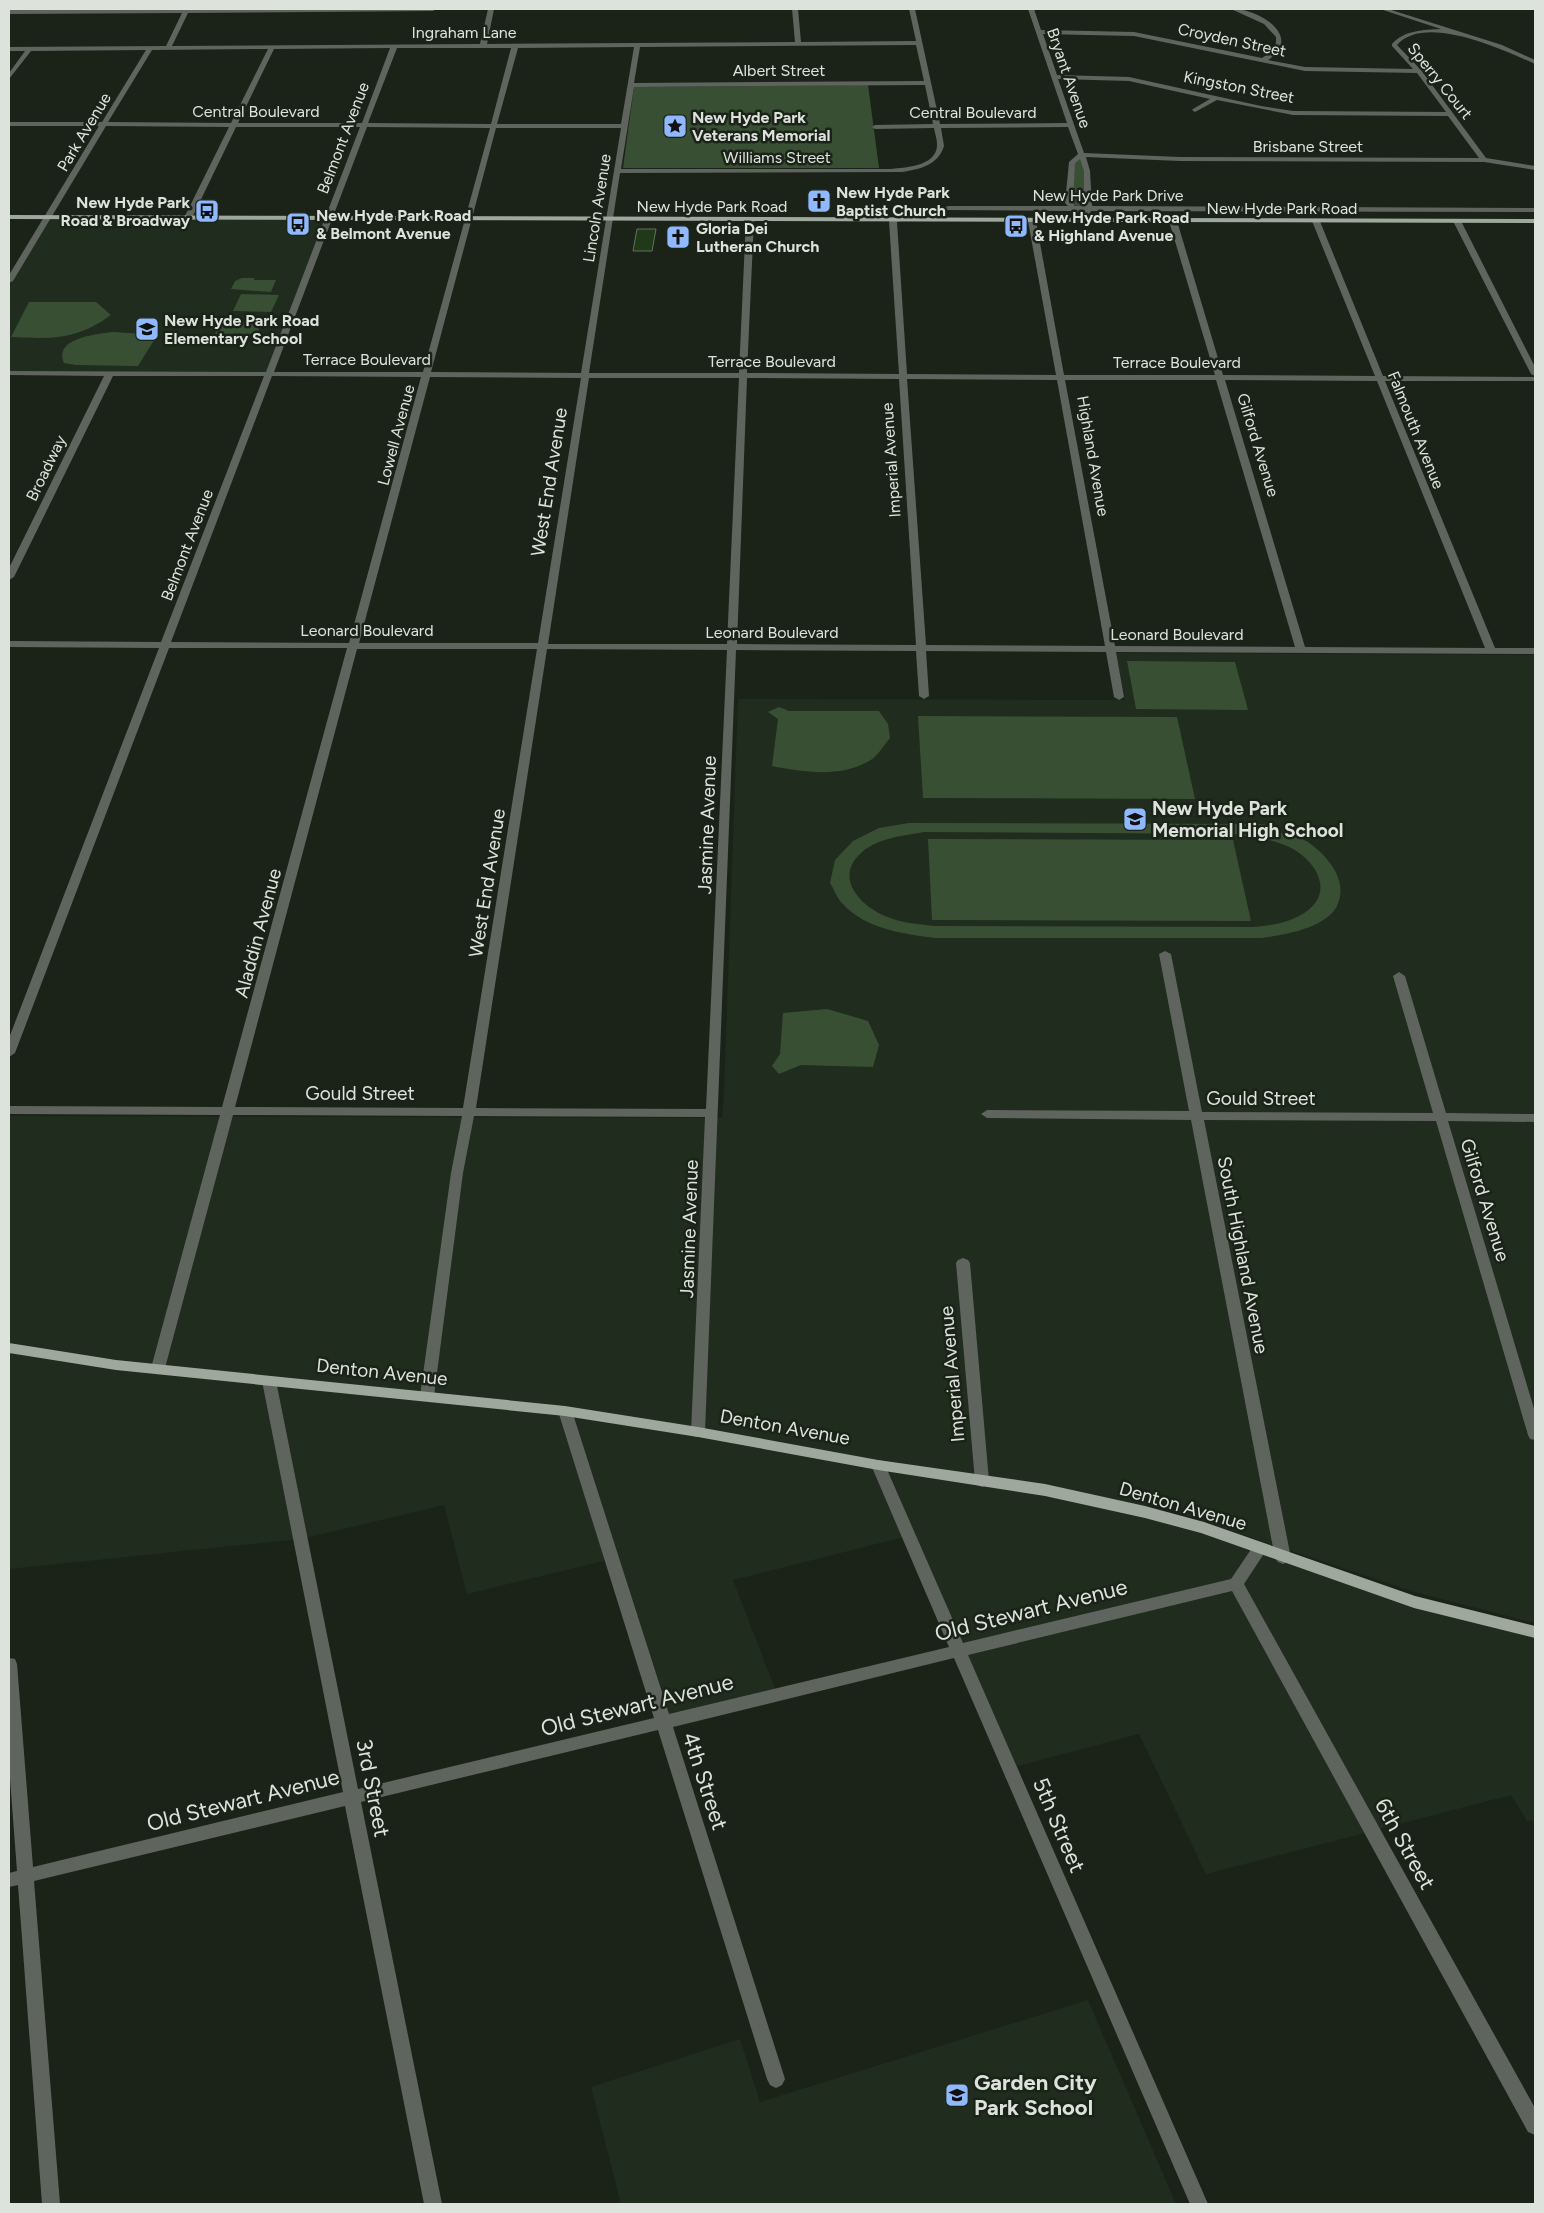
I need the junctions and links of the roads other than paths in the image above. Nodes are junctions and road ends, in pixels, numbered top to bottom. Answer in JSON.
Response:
{"nodes":[{"id":1,"x":433,"y":9,"type":"edge"},
{"id":2,"x":491,"y":9,"type":"edge"},
{"id":3,"x":795,"y":9,"type":"edge"},
{"id":4,"x":912,"y":9,"type":"edge"},
{"id":5,"x":1031,"y":9,"type":"edge"},
{"id":6,"x":1234,"y":9,"type":"edge"},
{"id":7,"x":1383,"y":9,"type":"edge"},
{"id":8,"x":187,"y":10,"type":"edge"},
{"id":9,"x":9,"y":12,"type":"edge"},
{"id":10,"x":1453,"y":31,"type":"junction"},
{"id":11,"x":1039,"y":32,"type":"junction"},
{"id":12,"x":919,"y":42,"type":"junction"},
{"id":13,"x":798,"y":44,"type":"junction"},
{"id":14,"x":637,"y":45,"type":"junction"},
{"id":15,"x":483,"y":46,"type":"junction"},
{"id":16,"x":515,"y":46,"type":"junction"},
{"id":17,"x":272,"y":47,"type":"junction"},
{"id":18,"x":394,"y":47,"type":"junction"},
{"id":19,"x":150,"y":48,"type":"junction"},
{"id":20,"x":168,"y":48,"type":"junction"},
{"id":21,"x":9,"y":49,"type":"edge"},
{"id":22,"x":29,"y":49,"type":"junction"},
{"id":23,"x":1262,"y":62,"type":"junction"},
{"id":24,"x":1535,"y":62,"type":"edge"},
{"id":25,"x":1418,"y":72,"type":"junction"},
{"id":26,"x":1054,"y":77,"type":"junction"},
{"id":27,"x":9,"y":78,"type":"edge"},
{"id":28,"x":927,"y":83,"type":"junction"},
{"id":29,"x":631,"y":85,"type":"junction"},
{"id":30,"x":1216,"y":98,"type":"junction"},
{"id":31,"x":1195,"y":110,"type":"dead end"},
{"id":32,"x":1450,"y":114,"type":"junction"},
{"id":33,"x":9,"y":124,"type":"edge"},
{"id":34,"x":104,"y":124,"type":"junction"},
{"id":35,"x":234,"y":125,"type":"junction"},
{"id":36,"x":364,"y":125,"type":"junction"},
{"id":37,"x":1070,"y":125,"type":"junction"},
{"id":38,"x":494,"y":126,"type":"junction"},
{"id":39,"x":624,"y":126,"type":"junction"},
{"id":40,"x":875,"y":126,"type":"dead end"},
{"id":41,"x":936,"y":126,"type":"junction"},
{"id":42,"x":1080,"y":155,"type":"junction"},
{"id":43,"x":1484,"y":160,"type":"junction"},
{"id":44,"x":1535,"y":168,"type":"edge"},
{"id":45,"x":617,"y":171,"type":"junction"},
{"id":46,"x":1072,"y":209,"type":"junction"},
{"id":47,"x":1088,"y":209,"type":"junction"},
{"id":48,"x":1535,"y":210,"type":"edge"},
{"id":49,"x":9,"y":217,"type":"edge"},
{"id":50,"x":48,"y":217,"type":"junction"},
{"id":51,"x":188,"y":218,"type":"junction"},
{"id":52,"x":328,"y":218,"type":"junction"},
{"id":53,"x":469,"y":219,"type":"junction"},
{"id":54,"x":609,"y":219,"type":"junction"},
{"id":55,"x":750,"y":220,"type":"junction"},
{"id":56,"x":893,"y":221,"type":"junction"},
{"id":57,"x":1032,"y":221,"type":"junction"},
{"id":58,"x":1083,"y":221,"type":"junction"},
{"id":59,"x":1173,"y":221,"type":"junction"},
{"id":60,"x":1316,"y":221,"type":"junction"},
{"id":61,"x":1457,"y":222,"type":"junction"},
{"id":62,"x":1535,"y":222,"type":"edge"},
{"id":63,"x":9,"y":281,"type":"edge"},
{"id":64,"x":9,"y":373,"type":"edge"},
{"id":65,"x":110,"y":373,"type":"junction"},
{"id":66,"x":269,"y":374,"type":"junction"},
{"id":67,"x":426,"y":374,"type":"junction"},
{"id":68,"x":1535,"y":374,"type":"edge"},
{"id":69,"x":585,"y":375,"type":"junction"},
{"id":70,"x":743,"y":376,"type":"junction"},
{"id":71,"x":903,"y":376,"type":"junction"},
{"id":72,"x":1060,"y":377,"type":"junction"},
{"id":73,"x":1220,"y":377,"type":"junction"},
{"id":74,"x":1378,"y":378,"type":"junction"},
{"id":75,"x":1535,"y":378,"type":"edge"},
{"id":76,"x":373,"y":572,"type":"joint"},
{"id":77,"x":9,"y":577,"type":"edge"},
{"id":78,"x":9,"y":644,"type":"edge"},
{"id":79,"x":165,"y":644,"type":"junction"},
{"id":80,"x":353,"y":645,"type":"junction"},
{"id":81,"x":543,"y":646,"type":"junction"},
{"id":82,"x":732,"y":647,"type":"junction"},
{"id":83,"x":921,"y":648,"type":"junction"},
{"id":84,"x":1110,"y":649,"type":"junction"},
{"id":85,"x":1301,"y":650,"type":"junction"},
{"id":86,"x":1491,"y":650,"type":"junction"},
{"id":87,"x":1535,"y":651,"type":"edge"},
{"id":88,"x":924,"y":696,"type":"dead end"},
{"id":89,"x":1119,"y":697,"type":"dead end"},
{"id":90,"x":1165,"y":954,"type":"dead end"},
{"id":91,"x":1398,"y":976,"type":"dead end"},
{"id":92,"x":9,"y":1053,"type":"edge"},
{"id":93,"x":9,"y":1110,"type":"edge"},
{"id":94,"x":228,"y":1111,"type":"junction"},
{"id":95,"x":469,"y":1112,"type":"junction"},
{"id":96,"x":712,"y":1113,"type":"junction"},
{"id":97,"x":986,"y":1114,"type":"dead end"},
{"id":98,"x":1197,"y":1117,"type":"junction"},
{"id":99,"x":1441,"y":1118,"type":"junction"},
{"id":100,"x":1535,"y":1118,"type":"edge"},
{"id":101,"x":963,"y":1263,"type":"dead end"},
{"id":102,"x":9,"y":1348,"type":"edge"},
{"id":103,"x":158,"y":1368,"type":"junction"},
{"id":104,"x":270,"y":1381,"type":"junction"},
{"id":105,"x":427,"y":1396,"type":"junction"},
{"id":106,"x":564,"y":1411,"type":"junction"},
{"id":107,"x":698,"y":1432,"type":"junction"},
{"id":108,"x":1535,"y":1435,"type":"edge"},
{"id":109,"x":878,"y":1465,"type":"junction"},
{"id":110,"x":982,"y":1481,"type":"junction"},
{"id":111,"x":1259,"y":1550,"type":"junction"},
{"id":112,"x":1283,"y":1558,"type":"junction"},
{"id":113,"x":1236,"y":1584,"type":"junction"},
{"id":114,"x":1535,"y":1632,"type":"edge"},
{"id":115,"x":958,"y":1651,"type":"junction"},
{"id":116,"x":9,"y":1664,"type":"edge"},
{"id":117,"x":663,"y":1722,"type":"junction"},
{"id":118,"x":352,"y":1797,"type":"junction"},
{"id":119,"x":17,"y":1878,"type":"edge"},
{"id":120,"x":776,"y":2079,"type":"dead end"},
{"id":121,"x":1535,"y":2126,"type":"edge"},
{"id":122,"x":51,"y":2204,"type":"edge"},
{"id":123,"x":432,"y":2204,"type":"edge"},
{"id":124,"x":1199,"y":2204,"type":"edge"}],
"edges":[{"from":1,"to":8,"type":"street"},
{"from":2,"to":15,"type":"street"},
{"from":3,"to":13,"type":"street"},
{"from":4,"to":12,"type":"street"},
{"from":5,"to":11,"type":"street","name":"Bryant Avenue"},
{"from":6,"to":23,"type":"street"},
{"from":7,"to":10,"type":"street"},
{"from":8,"to":9,"type":"street"},
{"from":8,"to":20,"type":"street"},
{"from":10,"to":24,"type":"street"},
{"from":10,"to":25,"type":"street","name":"Sperry Court"},
{"from":11,"to":23,"type":"street","name":"Croyden Street"},
{"from":11,"to":26,"type":"street","name":"Bryant Avenue"},
{"from":12,"to":13,"type":"street","name":"Ingraham Lane"},
{"from":12,"to":28,"type":"street"},
{"from":13,"to":14,"type":"street","name":"Ingraham Lane"},
{"from":14,"to":16,"type":"street","name":"Ingraham Lane"},
{"from":14,"to":29,"type":"street","name":"Lincoln Avenue"},
{"from":15,"to":16,"type":"street","name":"Ingraham Lane"},
{"from":15,"to":18,"type":"street","name":"Ingraham Lane"},
{"from":16,"to":38,"type":"street","name":"Lowell Avenue"},
{"from":17,"to":18,"type":"street","name":"Ingraham Lane"},
{"from":17,"to":20,"type":"street","name":"Ingraham Lane"},
{"from":17,"to":35,"type":"street"},
{"from":18,"to":36,"type":"street","name":"Belmont Avenue"},
{"from":19,"to":20,"type":"street","name":"Ingraham Lane"},
{"from":19,"to":22,"type":"street","name":"Ingraham Lane"},
{"from":19,"to":34,"type":"street","name":"Park Avenue"},
{"from":21,"to":22,"type":"street","name":"Ingraham Lane"},
{"from":22,"to":27,"type":"street"},
{"from":23,"to":25,"type":"street","name":"Croyden Street"},
{"from":25,"to":32,"type":"street","name":"Sperry Court"},
{"from":26,"to":30,"type":"street","name":"Kingston Street"},
{"from":26,"to":37,"type":"street","name":"Bryant Avenue"},
{"from":28,"to":29,"type":"street","name":"Albert Street"},
{"from":28,"to":41,"type":"street"},
{"from":29,"to":39,"type":"street","name":"Lincoln Avenue"},
{"from":30,"to":31,"type":"street"},
{"from":30,"to":32,"type":"street","name":"Kingston Street"},
{"from":32,"to":43,"type":"street","name":"Sperry Court"},
{"from":33,"to":34,"type":"street","name":"Central Boulevard"},
{"from":34,"to":35,"type":"street","name":"Central Boulevard"},
{"from":34,"to":50,"type":"street","name":"Park Avenue"},
{"from":35,"to":36,"type":"street","name":"Central Boulevard"},
{"from":35,"to":51,"type":"street"},
{"from":36,"to":38,"type":"street","name":"Central Boulevard"},
{"from":36,"to":52,"type":"street","name":"Belmont Avenue"},
{"from":37,"to":41,"type":"street","name":"Central Boulevard"},
{"from":37,"to":42,"type":"street","name":"Bryant Avenue"},
{"from":38,"to":39,"type":"street","name":"Central Boulevard"},
{"from":38,"to":53,"type":"street","name":"Lowell Avenue"},
{"from":39,"to":45,"type":"street","name":"Lincoln Avenue"},
{"from":40,"to":41,"type":"street","name":"Central Boulevard"},
{"from":41,"to":45,"type":"street","name":"Williams Street"},
{"from":42,"to":43,"type":"street","name":"Brisbane Street"},
{"from":42,"to":46,"type":"street","name":"Bryant Avenue"},
{"from":42,"to":47,"type":"street","name":"Bryant Avenue"},
{"from":43,"to":44,"type":"street","name":"Brisbane Street"},
{"from":45,"to":54,"type":"street","name":"Lincoln Avenue"},
{"from":46,"to":47,"type":"street","name":"New Hyde Park Drive"},
{"from":46,"to":56,"type":"street","name":"New Hyde Park Drive"},
{"from":46,"to":58,"type":"street"},
{"from":47,"to":48,"type":"street","name":"New Hyde Park Drive"},
{"from":47,"to":58,"type":"street","name":"Bryant Avenue"},
{"from":49,"to":50,"type":"main road","name":"New Hyde Park Road"},
{"from":50,"to":51,"type":"main road","name":"New Hyde Park Road"},
{"from":50,"to":63,"type":"street","name":"Park Avenue"},
{"from":51,"to":52,"type":"main road","name":"New Hyde Park Road"},
{"from":52,"to":53,"type":"main road","name":"New Hyde Park Road"},
{"from":52,"to":66,"type":"street","name":"Belmont Avenue"},
{"from":53,"to":54,"type":"main road","name":"New Hyde Park Road"},
{"from":53,"to":67,"type":"street","name":"Lowell Avenue"},
{"from":54,"to":55,"type":"main road","name":"New Hyde Park Road"},
{"from":54,"to":69,"type":"street","name":"Lincoln Avenue"},
{"from":55,"to":56,"type":"main road","name":"New Hyde Park Road"},
{"from":55,"to":70,"type":"street","name":"Jasmine Avenue"},
{"from":56,"to":57,"type":"main road","name":"New Hyde Park Road"},
{"from":56,"to":71,"type":"street","name":"Imperial Avenue"},
{"from":57,"to":58,"type":"main road","name":"New Hyde Park Road"},
{"from":57,"to":72,"type":"street","name":"Highland Avenue"},
{"from":58,"to":59,"type":"main road","name":"New Hyde Park Road"},
{"from":59,"to":60,"type":"main road","name":"New Hyde Park Road"},
{"from":59,"to":73,"type":"street","name":"Gilford Avenue"},
{"from":60,"to":61,"type":"main road","name":"New Hyde Park Road"},
{"from":60,"to":74,"type":"street","name":"Falmouth Avenue"},
{"from":61,"to":62,"type":"main road","name":"New Hyde Park Road"},
{"from":61,"to":68,"type":"street"},
{"from":64,"to":65,"type":"street","name":"Terrace Boulevard"},
{"from":65,"to":66,"type":"street","name":"Terrace Boulevard"},
{"from":65,"to":77,"type":"street","name":"Broadway"},
{"from":66,"to":67,"type":"street","name":"Terrace Boulevard"},
{"from":66,"to":79,"type":"street","name":"Belmont Avenue"},
{"from":67,"to":69,"type":"street","name":"Terrace Boulevard"},
{"from":67,"to":76,"type":"street","name":"Lowell Avenue"},
{"from":69,"to":70,"type":"street","name":"Terrace Boulevard"},
{"from":69,"to":81,"type":"street","name":"West End Avenue"},
{"from":70,"to":71,"type":"street","name":"Terrace Boulevard"},
{"from":70,"to":82,"type":"street","name":"Jasmine Avenue"},
{"from":71,"to":72,"type":"street","name":"Terrace Boulevard"},
{"from":71,"to":83,"type":"street","name":"Imperial Avenue"},
{"from":72,"to":73,"type":"street","name":"Terrace Boulevard"},
{"from":72,"to":84,"type":"street","name":"Highland Avenue"},
{"from":73,"to":74,"type":"street","name":"Terrace Boulevard"},
{"from":73,"to":85,"type":"street","name":"Gilford Avenue"},
{"from":74,"to":75,"type":"street","name":"Terrace Boulevard"},
{"from":74,"to":86,"type":"street","name":"Falmouth Avenue"},
{"from":76,"to":80,"type":"street","name":"Aladdin Avenue"},
{"from":78,"to":79,"type":"street","name":"Leonard Boulevard"},
{"from":79,"to":80,"type":"street","name":"Leonard Boulevard"},
{"from":79,"to":92,"type":"street","name":"Belmont Avenue"},
{"from":80,"to":81,"type":"street","name":"Leonard Boulevard"},
{"from":80,"to":94,"type":"street","name":"Aladdin Avenue"},
{"from":81,"to":82,"type":"street","name":"Leonard Boulevard"},
{"from":81,"to":95,"type":"street","name":"West End Avenue"},
{"from":82,"to":83,"type":"street","name":"Leonard Boulevard"},
{"from":82,"to":96,"type":"street","name":"Jasmine Avenue"},
{"from":83,"to":84,"type":"street","name":"Leonard Boulevard"},
{"from":83,"to":88,"type":"street","name":"Imperial Avenue"},
{"from":84,"to":85,"type":"street","name":"Leonard Boulevard"},
{"from":84,"to":89,"type":"street","name":"Highland Avenue"},
{"from":85,"to":86,"type":"street","name":"Leonard Boulevard"},
{"from":86,"to":87,"type":"street","name":"Leonard Boulevard"},
{"from":90,"to":98,"type":"street"},
{"from":91,"to":99,"type":"street","name":"Gilford Avenue"},
{"from":93,"to":94,"type":"street","name":"Gould Street"},
{"from":94,"to":95,"type":"street","name":"Gould Street"},
{"from":94,"to":103,"type":"street","name":"Aladdin Avenue"},
{"from":95,"to":96,"type":"street","name":"Gould Street"},
{"from":95,"to":105,"type":"street","name":"West End Avenue"},
{"from":96,"to":107,"type":"street","name":"Jasmine Avenue"},
{"from":97,"to":98,"type":"street","name":"Gould Street"},
{"from":98,"to":99,"type":"street","name":"Gould Street"},
{"from":98,"to":112,"type":"street","name":"South Highland Avenue"},
{"from":99,"to":100,"type":"street","name":"Gould Street"},
{"from":99,"to":108,"type":"street","name":"Gilford Avenue"},
{"from":101,"to":110,"type":"street","name":"Imperial Avenue"},
{"from":102,"to":103,"type":"main road","name":"Denton Avenue"},
{"from":103,"to":104,"type":"main road","name":"Denton Avenue"},
{"from":104,"to":105,"type":"main road","name":"Denton Avenue"},
{"from":104,"to":118,"type":"street","name":"3rd Street"},
{"from":105,"to":106,"type":"main road","name":"Denton Avenue"},
{"from":106,"to":107,"type":"main road","name":"Denton Avenue"},
{"from":106,"to":117,"type":"street","name":"4th Street"},
{"from":107,"to":109,"type":"main road","name":"Denton Avenue"},
{"from":109,"to":110,"type":"main road","name":"Denton Avenue"},
{"from":109,"to":115,"type":"street","name":"5th Street"},
{"from":110,"to":111,"type":"main road","name":"Denton Avenue"},
{"from":111,"to":112,"type":"main road","name":"Denton Avenue"},
{"from":111,"to":113,"type":"street"},
{"from":112,"to":114,"type":"main road","name":"Denton Avenue"},
{"from":113,"to":115,"type":"street","name":"Old Stewart Avenue"},
{"from":113,"to":121,"type":"street","name":"6th Street"},
{"from":115,"to":117,"type":"street","name":"Old Stewart Avenue"},
{"from":115,"to":124,"type":"street","name":"5th Street"},
{"from":116,"to":119,"type":"street"},
{"from":117,"to":118,"type":"street","name":"Old Stewart Avenue"},
{"from":117,"to":120,"type":"street","name":"4th Street"},
{"from":118,"to":119,"type":"street","name":"Old Stewart Avenue"},
{"from":118,"to":123,"type":"street","name":"3rd Street"},
{"from":119,"to":122,"type":"street"}]}
